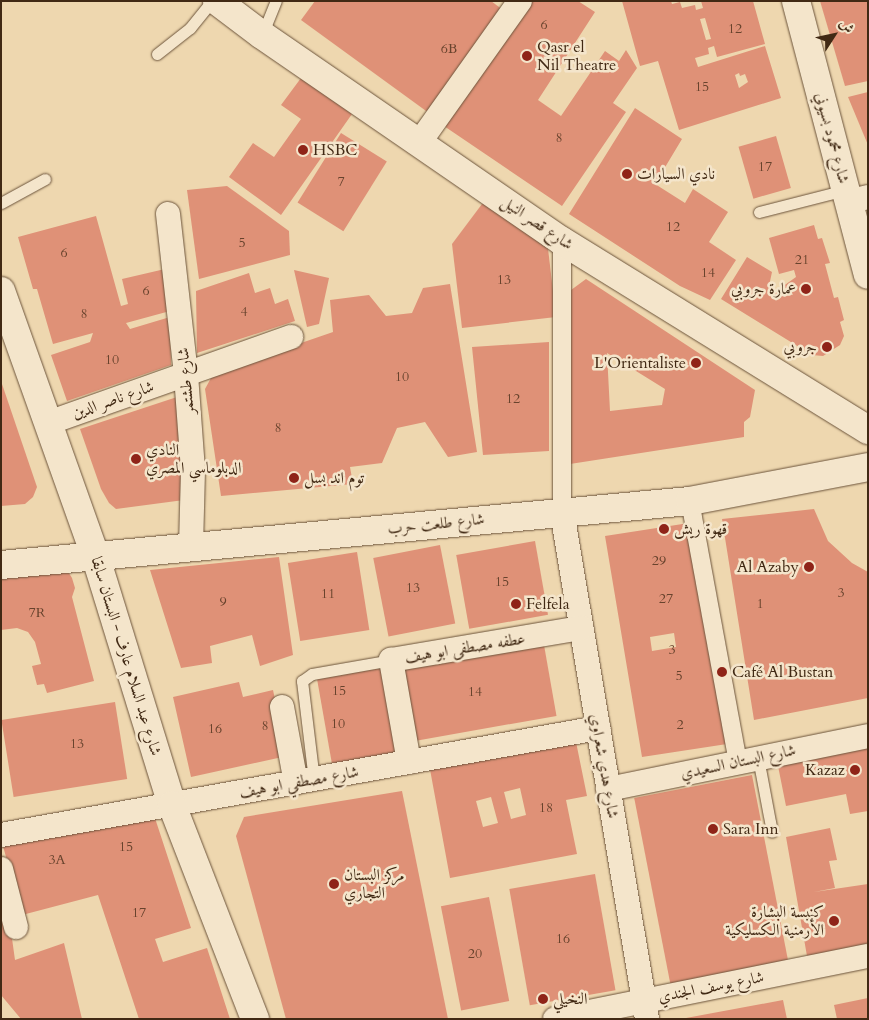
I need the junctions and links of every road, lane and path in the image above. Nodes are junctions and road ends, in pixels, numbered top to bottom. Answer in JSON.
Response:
{"nodes":[{"id":1,"x":212,"y":1,"type":"edge"},
{"id":2,"x":217,"y":1,"type":"edge"},
{"id":3,"x":276,"y":1,"type":"edge"},
{"id":4,"x":520,"y":1,"type":"edge"},
{"id":5,"x":796,"y":1,"type":"edge"},
{"id":6,"x":262,"y":35,"type":"junction"},
{"id":7,"x":157,"y":54,"type":"dead end"},
{"id":8,"x":419,"y":143,"type":"junction"},
{"id":9,"x":45,"y":179,"type":"dead end"},
{"id":10,"x":854,"y":196,"type":"edge"},
{"id":11,"x":1,"y":203,"type":"edge"},
{"id":12,"x":759,"y":212,"type":"dead end"},
{"id":13,"x":168,"y":214,"type":"dead end"},
{"id":14,"x":562,"y":241,"type":"junction"},
{"id":15,"x":868,"y":276,"type":"edge"},
{"id":16,"x":1,"y":291,"type":"edge"},
{"id":17,"x":291,"y":337,"type":"dead end"},
{"id":18,"x":186,"y":375,"type":"junction"},
{"id":19,"x":48,"y":423,"type":"junction"},
{"id":20,"x":868,"y":430,"type":"edge"},
{"id":21,"x":868,"y":467,"type":"edge"},
{"id":22,"x":690,"y":501,"type":"junction"},
{"id":23,"x":562,"y":512,"type":"junction"},
{"id":24,"x":191,"y":548,"type":"junction"},
{"id":25,"x":96,"y":558,"type":"junction"},
{"id":26,"x":1,"y":565,"type":"edge"},
{"id":27,"x":581,"y":628,"type":"junction"},
{"id":28,"x":391,"y":660,"type":"junction"},
{"id":29,"x":282,"y":707,"type":"dead end"},
{"id":30,"x":598,"y":728,"type":"junction"},
{"id":31,"x":868,"y":736,"type":"edge"},
{"id":32,"x":748,"y":760,"type":"junction"},
{"id":33,"x":409,"y":762,"type":"junction"},
{"id":34,"x":305,"y":782,"type":"junction"},
{"id":35,"x":608,"y":789,"type":"junction"},
{"id":36,"x":172,"y":805,"type":"junction"},
{"id":37,"x":772,"y":832,"type":"dead end"},
{"id":38,"x":1,"y":835,"type":"edge"},
{"id":39,"x":1,"y":869,"type":"edge"},
{"id":40,"x":16,"y":927,"type":"dead end"},
{"id":41,"x":868,"y":956,"type":"edge"},
{"id":42,"x":646,"y":1009,"type":"edge"},
{"id":43,"x":255,"y":1019,"type":"edge"},
{"id":44,"x":555,"y":1019,"type":"edge"}],
"edges":[{"from":1,"to":7,"type":"lane"},
{"from":2,"to":6,"type":"street","name":"شارع قصر النيل"},
{"from":3,"to":6,"type":"lane"},
{"from":4,"to":8,"type":"street"},
{"from":5,"to":10,"type":"street","name":"شارع محمود بسيوني"},
{"from":6,"to":8,"type":"street","name":"شارع قصر النيل"},
{"from":8,"to":14,"type":"street","name":"شارع قصر النيل"},
{"from":9,"to":11,"type":"lane"},
{"from":10,"to":12,"type":"lane"},
{"from":10,"to":15,"type":"street","name":"شارع محمود بسيوني"},
{"from":13,"to":18,"type":"street","name":"شارع طشتمر"},
{"from":14,"to":20,"type":"street","name":"شارع قصر النيل"},
{"from":14,"to":23,"type":"street"},
{"from":16,"to":19,"type":"street","name":"شارع عبد السلام عارف - البستان سابقا"},
{"from":17,"to":18,"type":"street","name":"شارع ناصر الدين"},
{"from":18,"to":19,"type":"street","name":"شارع ناصر الدين"},
{"from":18,"to":24,"type":"street","name":"شارع طشتمر"},
{"from":19,"to":25,"type":"street","name":"شارع عبد السلام عارف - البستان سابقا"},
{"from":21,"to":22,"type":"street","name":"شارع طلعت حرب"},
{"from":22,"to":23,"type":"street","name":"شارع طلعت حرب"},
{"from":22,"to":32,"type":"street"},
{"from":23,"to":24,"type":"street","name":"شارع طلعت حرب"},
{"from":23,"to":27,"type":"street","name":"شارع هدي شعراوي"},
{"from":24,"to":25,"type":"street","name":"شارع طلعت حرب"},
{"from":25,"to":26,"type":"street","name":"شارع طلعت حرب"},
{"from":25,"to":36,"type":"street","name":"شارع عبد السلام عارف - البستان سابقا"},
{"from":27,"to":28,"type":"street","name":"عطفه مصطفى ابو هيف"},
{"from":27,"to":30,"type":"street","name":"شارع هدي شعراوي"},
{"from":28,"to":33,"type":"street","name":"عطفه مصطفى ابو هيف"},
{"from":28,"to":34,"type":"lane"},
{"from":29,"to":34,"type":"street"},
{"from":30,"to":33,"type":"street","name":"شارع مصطفي ابو هيف"},
{"from":30,"to":35,"type":"street","name":"شارع هدي شعراوي"},
{"from":31,"to":32,"type":"street","name":"شارع البستان السعيدي"},
{"from":32,"to":35,"type":"street","name":"شارع البستان السعيدي"},
{"from":32,"to":37,"type":"lane"},
{"from":33,"to":34,"type":"street","name":"شارع مصطفي ابو هيف"},
{"from":34,"to":36,"type":"street","name":"شارع مصطفي ابو هيف"},
{"from":35,"to":42,"type":"street","name":"شارع هدي شعراوي"},
{"from":36,"to":38,"type":"street","name":"شارع مصطفي ابو هيف"},
{"from":36,"to":43,"type":"street","name":"شارع عبد السلام عارف - البستان سابقا"},
{"from":39,"to":40,"type":"street"},
{"from":41,"to":42,"type":"street","name":"شارع يوسف الجندي"},
{"from":42,"to":44,"type":"street","name":"شارع يوسف الجندي"}]}
